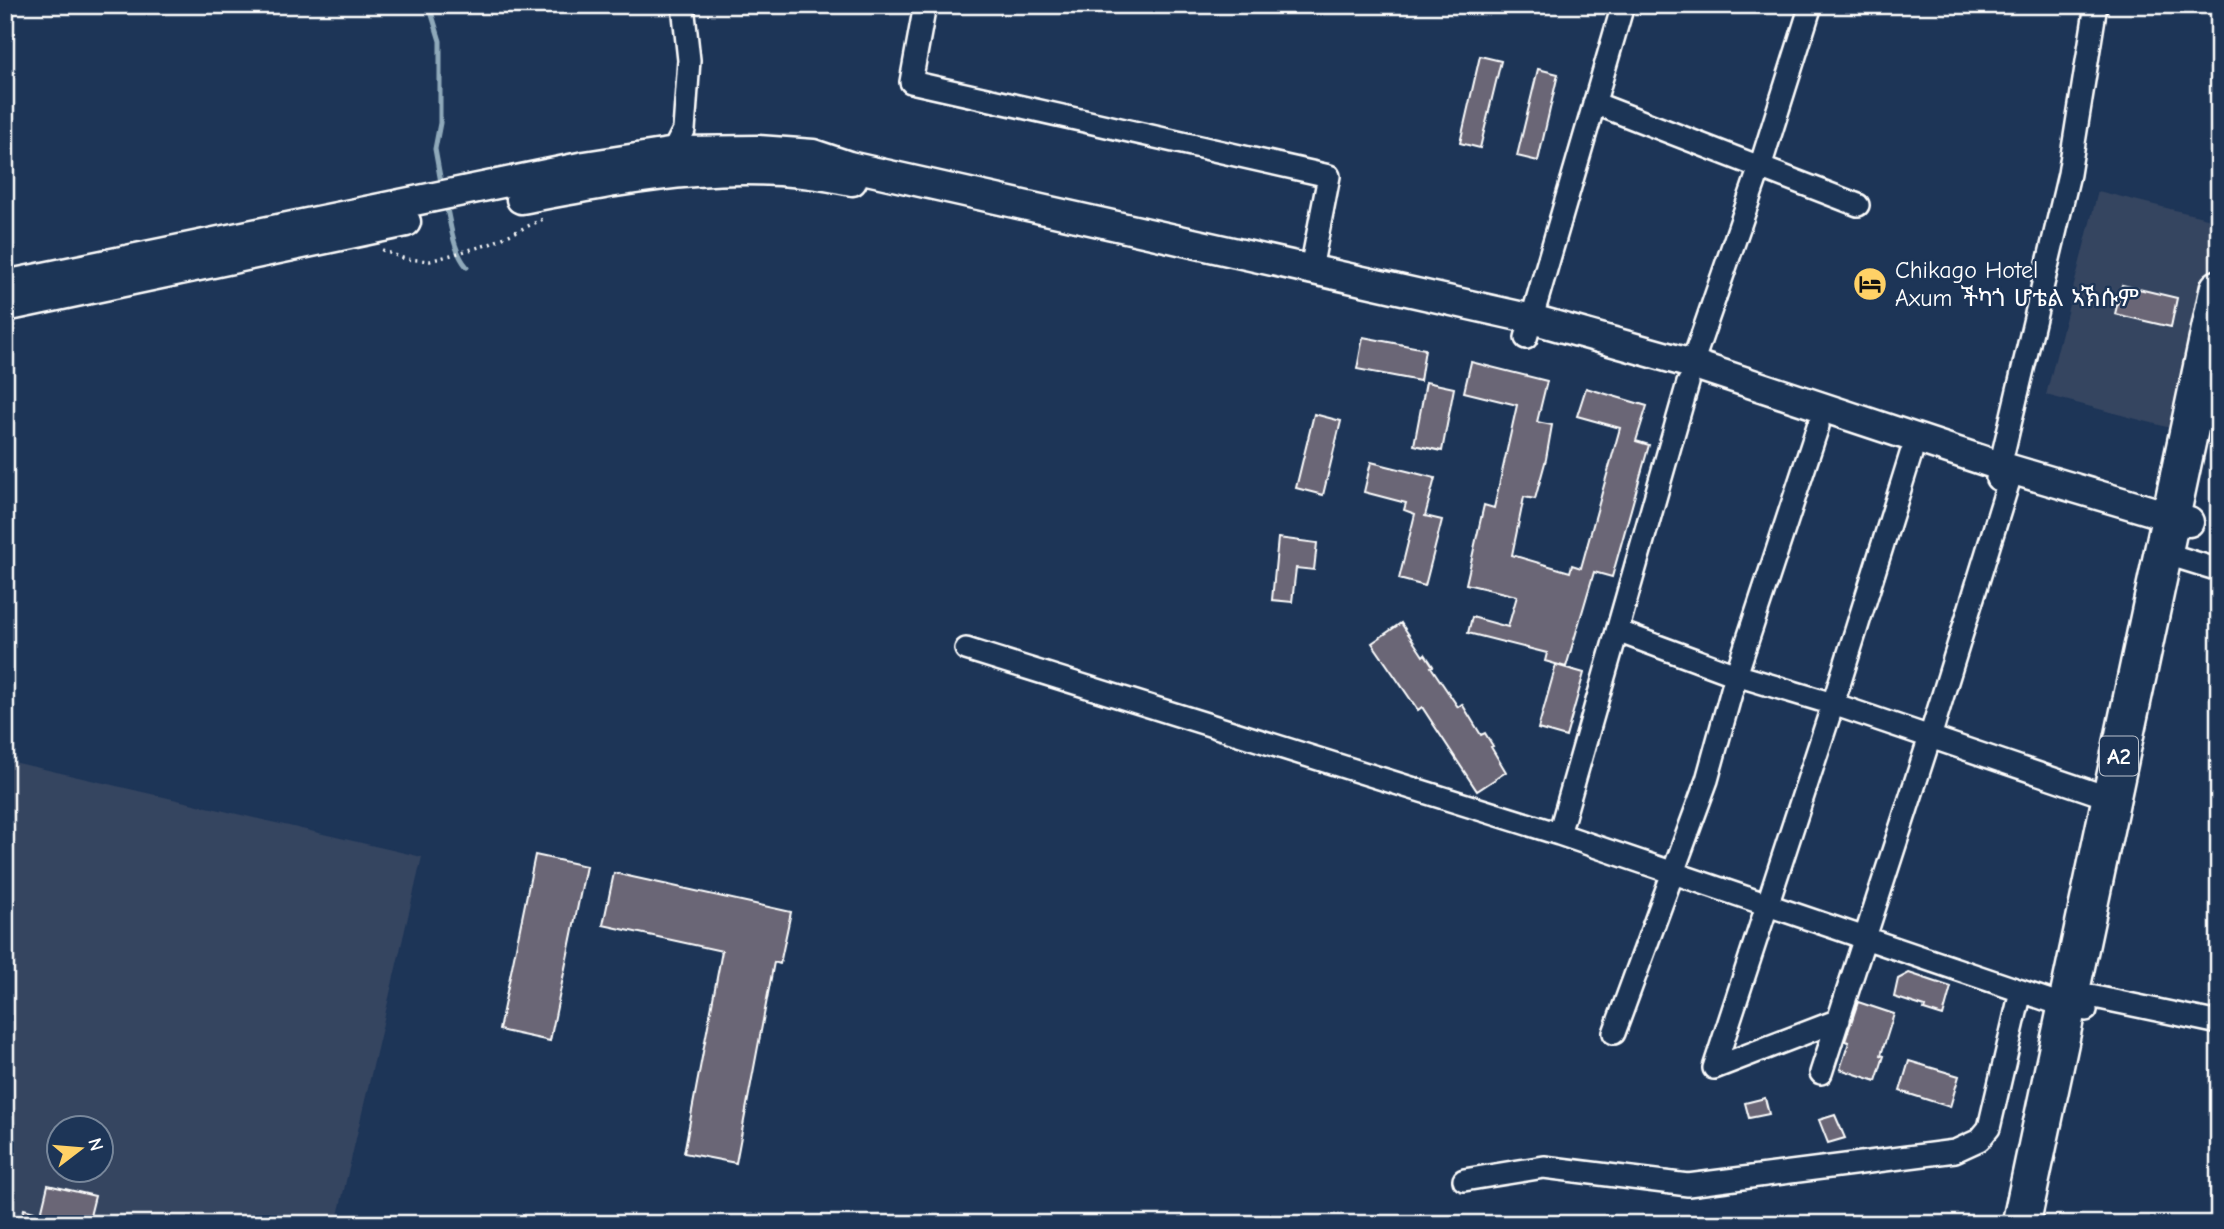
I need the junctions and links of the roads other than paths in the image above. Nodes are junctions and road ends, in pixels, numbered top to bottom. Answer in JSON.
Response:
{"nodes":[{"id":1,"x":683,"y":5,"type":"edge"},
{"id":2,"x":925,"y":5,"type":"edge"},
{"id":3,"x":1623,"y":5,"type":"edge"},
{"id":4,"x":1811,"y":5,"type":"edge"},
{"id":5,"x":2096,"y":5,"type":"edge"},
{"id":6,"x":1594,"y":103,"type":"junction"},
{"id":7,"x":669,"y":163,"type":"junction"},
{"id":8,"x":1760,"y":167,"type":"junction"},
{"id":9,"x":1858,"y":205,"type":"dead end"},
{"id":10,"x":1311,"y":269,"type":"junction"},
{"id":11,"x":5,"y":285,"type":"edge"},
{"id":12,"x":2219,"y":289,"type":"edge"},
{"id":13,"x":5,"y":307,"type":"edge"},
{"id":14,"x":1529,"y":329,"type":"junction"},
{"id":15,"x":1690,"y":374,"type":"junction"},
{"id":16,"x":2219,"y":385,"type":"edge"},
{"id":17,"x":1818,"y":426,"type":"junction"},
{"id":18,"x":1911,"y":454,"type":"junction"},
{"id":19,"x":2002,"y":477,"type":"junction"},
{"id":20,"x":2176,"y":538,"type":"junction"},
{"id":21,"x":2219,"y":570,"type":"edge"},
{"id":22,"x":1617,"y":631,"type":"junction"},
{"id":23,"x":966,"y":649,"type":"dead end"},
{"id":24,"x":1736,"y":675,"type":"junction"},
{"id":25,"x":1833,"y":704,"type":"junction"},
{"id":26,"x":1930,"y":737,"type":"junction"},
{"id":27,"x":2110,"y":798,"type":"junction"},
{"id":28,"x":1559,"y":834,"type":"junction"},
{"id":29,"x":1673,"y":872,"type":"junction"},
{"id":30,"x":1765,"y":905,"type":"junction"},
{"id":31,"x":1864,"y":938,"type":"junction"},
{"id":32,"x":2021,"y":991,"type":"junction"},
{"id":33,"x":2078,"y":1002,"type":"junction"},
{"id":34,"x":1839,"y":1020,"type":"junction"},
{"id":35,"x":2219,"y":1023,"type":"edge"},
{"id":36,"x":1614,"y":1033,"type":"dead end"},
{"id":37,"x":1821,"y":1073,"type":"dead end"},
{"id":38,"x":1464,"y":1180,"type":"dead end"},
{"id":39,"x":2021,"y":1224,"type":"edge"},
{"id":40,"x":2042,"y":1224,"type":"edge"}],
"edges":[{"from":1,"to":7,"type":"street"},
{"from":2,"to":10,"type":"street"},
{"from":3,"to":6,"type":"street"},
{"from":4,"to":8,"type":"street"},
{"from":5,"to":19,"type":"street"},
{"from":6,"to":8,"type":"street"},
{"from":6,"to":14,"type":"street"},
{"from":7,"to":10,"type":"street"},
{"from":7,"to":11,"type":"street"},
{"from":7,"to":13,"type":"street"},
{"from":7,"to":14,"type":"street"},
{"from":8,"to":9,"type":"street"},
{"from":8,"to":15,"type":"street"},
{"from":10,"to":14,"type":"street"},
{"from":12,"to":20,"type":"highway","number":"A2"},
{"from":14,"to":15,"type":"street"},
{"from":15,"to":17,"type":"street"},
{"from":15,"to":19,"type":"street"},
{"from":15,"to":22,"type":"street"},
{"from":16,"to":20,"type":"highway","number":"A2"},
{"from":17,"to":18,"type":"street"},
{"from":17,"to":24,"type":"street"},
{"from":18,"to":19,"type":"street"},
{"from":18,"to":25,"type":"street"},
{"from":19,"to":20,"type":"street"},
{"from":19,"to":26,"type":"street"},
{"from":20,"to":21,"type":"street"},
{"from":20,"to":27,"type":"highway","number":"A2"},
{"from":20,"to":33,"type":"highway","number":"A2"},
{"from":22,"to":24,"type":"street"},
{"from":22,"to":28,"type":"street"},
{"from":23,"to":28,"type":"street"},
{"from":24,"to":25,"type":"street"},
{"from":24,"to":29,"type":"street"},
{"from":25,"to":26,"type":"street"},
{"from":25,"to":30,"type":"street"},
{"from":26,"to":27,"type":"street"},
{"from":26,"to":31,"type":"street"},
{"from":27,"to":33,"type":"highway","number":"A2"},
{"from":28,"to":29,"type":"street"},
{"from":29,"to":30,"type":"street"},
{"from":29,"to":36,"type":"street"},
{"from":30,"to":31,"type":"street"},
{"from":30,"to":34,"type":"street"},
{"from":31,"to":32,"type":"street"},
{"from":31,"to":34,"type":"street"},
{"from":32,"to":33,"type":"street"},
{"from":32,"to":38,"type":"street"},
{"from":33,"to":35,"type":"street"},
{"from":33,"to":39,"type":"highway","number":"A2"},
{"from":33,"to":40,"type":"highway","number":"A2"},
{"from":34,"to":37,"type":"street"}]}
